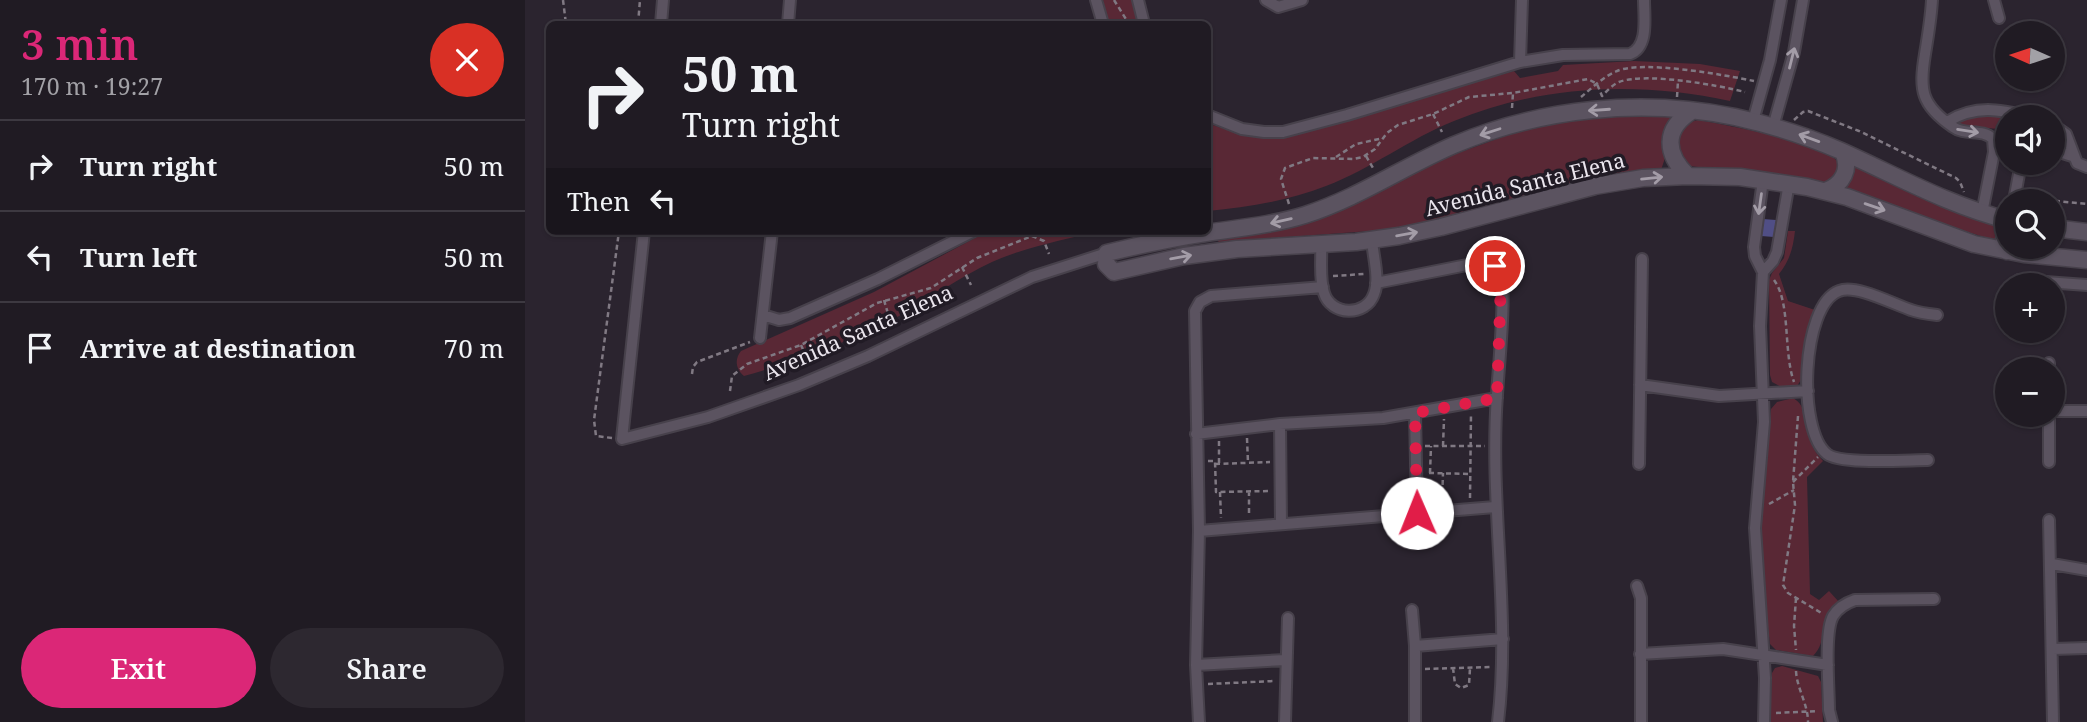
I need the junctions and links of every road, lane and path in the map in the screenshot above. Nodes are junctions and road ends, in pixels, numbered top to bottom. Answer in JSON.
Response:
{"nodes":[{"id":1,"x":563,"y":0,"type":"edge"},
{"id":2,"x":640,"y":0,"type":"edge"},
{"id":3,"x":663,"y":0,"type":"edge"},
{"id":4,"x":790,"y":0,"type":"edge"},
{"id":5,"x":1096,"y":0,"type":"edge"},
{"id":6,"x":1138,"y":0,"type":"edge"},
{"id":7,"x":1266,"y":0,"type":"edge"},
{"id":8,"x":1303,"y":0,"type":"edge"},
{"id":9,"x":1522,"y":0,"type":"edge"},
{"id":10,"x":1644,"y":0,"type":"edge"},
{"id":11,"x":1781,"y":0,"type":"edge"},
{"id":12,"x":1803,"y":0,"type":"edge"},
{"id":13,"x":1932,"y":0,"type":"edge"},
{"id":14,"x":1994,"y":0,"type":"edge"},
{"id":15,"x":1116,"y":1,"type":"edge"},
{"id":16,"x":1999,"y":18,"type":"dead end"},
{"id":17,"x":566,"y":21,"type":"edge"},
{"id":18,"x":638,"y":21,"type":"edge"},
{"id":19,"x":661,"y":21,"type":"edge"},
{"id":20,"x":788,"y":21,"type":"edge"},
{"id":21,"x":1102,"y":21,"type":"edge"},
{"id":22,"x":1127,"y":21,"type":"edge"},
{"id":23,"x":1143,"y":21,"type":"edge"},
{"id":24,"x":1520,"y":62,"type":"junction"},
{"id":25,"x":1678,"y":81,"type":"junction"},
{"id":26,"x":1764,"y":83,"type":"junction"},
{"id":27,"x":1597,"y":85,"type":"junction"},
{"id":28,"x":1745,"y":92,"type":"dead end"},
{"id":29,"x":1513,"y":93,"type":"junction"},
{"id":30,"x":1581,"y":97,"type":"dead end"},
{"id":31,"x":1677,"y":97,"type":"dead end"},
{"id":32,"x":1512,"y":107,"type":"dead end"},
{"id":33,"x":1692,"y":111,"type":"junction"},
{"id":34,"x":1995,"y":113,"type":"edge"},
{"id":35,"x":1433,"y":114,"type":"junction"},
{"id":36,"x":1211,"y":116,"type":"edge"},
{"id":37,"x":1794,"y":120,"type":"dead end"},
{"id":38,"x":1753,"y":121,"type":"junction"},
{"id":39,"x":1947,"y":121,"type":"junction"},
{"id":40,"x":1773,"y":127,"type":"junction"},
{"id":41,"x":1442,"y":132,"type":"dead end"},
{"id":42,"x":2065,"y":133,"type":"edge"},
{"id":43,"x":1384,"y":138,"type":"junction"},
{"id":44,"x":1843,"y":152,"type":"junction"},
{"id":45,"x":2065,"y":154,"type":"edge"},
{"id":46,"x":1366,"y":156,"type":"junction"},
{"id":47,"x":2073,"y":156,"type":"junction"},
{"id":48,"x":1335,"y":158,"type":"junction"},
{"id":49,"x":2087,"y":167,"type":"edge"},
{"id":50,"x":1373,"y":169,"type":"dead end"},
{"id":51,"x":1688,"y":176,"type":"junction"},
{"id":52,"x":1763,"y":180,"type":"junction"},
{"id":53,"x":1789,"y":183,"type":"junction"},
{"id":54,"x":1826,"y":191,"type":"junction"},
{"id":55,"x":1964,"y":193,"type":"dead end"},
{"id":56,"x":2065,"y":202,"type":"edge"},
{"id":57,"x":1289,"y":204,"type":"dead end"},
{"id":58,"x":2087,"y":204,"type":"edge"},
{"id":59,"x":1982,"y":213,"type":"junction"},
{"id":60,"x":1995,"y":217,"type":"edge"},
{"id":61,"x":2065,"y":229,"type":"edge"},
{"id":62,"x":1211,"y":231,"type":"edge"},
{"id":63,"x":2087,"y":232,"type":"edge"},
{"id":64,"x":618,"y":235,"type":"edge"},
{"id":65,"x":644,"y":235,"type":"edge"},
{"id":66,"x":772,"y":235,"type":"edge"},
{"id":67,"x":966,"y":235,"type":"edge"},
{"id":68,"x":1163,"y":235,"type":"edge"},
{"id":69,"x":1372,"y":240,"type":"junction"},
{"id":70,"x":1321,"y":244,"type":"junction"},
{"id":71,"x":1995,"y":248,"type":"edge"},
{"id":72,"x":1107,"y":253,"type":"junction"},
{"id":73,"x":1049,"y":254,"type":"dead end"},
{"id":74,"x":2065,"y":258,"type":"edge"},
{"id":75,"x":1642,"y":259,"type":"dead end"},
{"id":76,"x":2087,"y":260,"type":"edge"},
{"id":77,"x":962,"y":267,"type":"junction"},
{"id":78,"x":1763,"y":272,"type":"junction"},
{"id":79,"x":1375,"y":278,"type":"junction"},
{"id":80,"x":1322,"y":282,"type":"junction"},
{"id":81,"x":2065,"y":283,"type":"edge"},
{"id":82,"x":971,"y":285,"type":"dead end"},
{"id":83,"x":2087,"y":285,"type":"edge"},
{"id":84,"x":884,"y":300,"type":"junction"},
{"id":85,"x":763,"y":315,"type":"junction"},
{"id":86,"x":1937,"y":315,"type":"dead end"},
{"id":87,"x":891,"y":324,"type":"dead end"},
{"id":88,"x":760,"y":338,"type":"joint"},
{"id":89,"x":801,"y":345,"type":"junction"},
{"id":90,"x":808,"y":361,"type":"dead end"},
{"id":91,"x":692,"y":374,"type":"dead end"},
{"id":92,"x":1640,"y":385,"type":"junction"},
{"id":93,"x":730,"y":391,"type":"dead end"},
{"id":94,"x":1803,"y":392,"type":"junction"},
{"id":95,"x":1763,"y":395,"type":"junction"},
{"id":96,"x":1497,"y":398,"type":"junction"},
{"id":97,"x":1472,"y":403,"type":"junction"},
{"id":98,"x":1444,"y":408,"type":"junction"},
{"id":99,"x":2065,"y":411,"type":"edge"},
{"id":100,"x":2087,"y":411,"type":"edge"},
{"id":101,"x":1415,"y":413,"type":"junction"},
{"id":102,"x":1280,"y":424,"type":"junction"},
{"id":103,"x":2049,"y":427,"type":"edge"},
{"id":104,"x":1247,"y":428,"type":"junction"},
{"id":105,"x":1219,"y":431,"type":"junction"},
{"id":106,"x":1196,"y":434,"type":"junction"},
{"id":107,"x":622,"y":439,"type":"junction"},
{"id":108,"x":1416,"y":446,"type":"junction"},
{"id":109,"x":1431,"y":446,"type":"junction"},
{"id":110,"x":1443,"y":446,"type":"junction"},
{"id":111,"x":1471,"y":446,"type":"junction"},
{"id":112,"x":1823,"y":452,"type":"junction"},
{"id":113,"x":1928,"y":460,"type":"dead end"},
{"id":114,"x":2049,"y":461,"type":"dead end"},
{"id":115,"x":1198,"y":462,"type":"junction"},
{"id":116,"x":1280,"y":462,"type":"junction"},
{"id":117,"x":1248,"y":463,"type":"junction"},
{"id":118,"x":1217,"y":464,"type":"junction"},
{"id":119,"x":1639,"y":464,"type":"dead end"},
{"id":120,"x":1416,"y":473,"type":"junction"},
{"id":121,"x":1430,"y":473,"type":"junction"},
{"id":122,"x":1443,"y":473,"type":"junction"},
{"id":123,"x":1471,"y":474,"type":"junction"},
{"id":124,"x":1793,"y":482,"type":"junction"},
{"id":125,"x":1794,"y":490,"type":"junction"},
{"id":126,"x":1280,"y":491,"type":"junction"},
{"id":127,"x":1220,"y":492,"type":"junction"},
{"id":128,"x":1249,"y":492,"type":"junction"},
{"id":129,"x":1495,"y":507,"type":"junction"},
{"id":130,"x":1470,"y":509,"type":"junction"},
{"id":131,"x":1442,"y":511,"type":"junction"},
{"id":132,"x":1755,"y":512,"type":"junction"},
{"id":133,"x":1417,"y":513,"type":"junction"},
{"id":134,"x":2049,"y":520,"type":"dead end"},
{"id":135,"x":1281,"y":524,"type":"junction"},
{"id":136,"x":1249,"y":527,"type":"junction"},
{"id":137,"x":1221,"y":529,"type":"junction"},
{"id":138,"x":1199,"y":531,"type":"junction"},
{"id":139,"x":2052,"y":564,"type":"junction"},
{"id":140,"x":2087,"y":570,"type":"edge"},
{"id":141,"x":1637,"y":586,"type":"dead end"},
{"id":142,"x":1934,"y":599,"type":"dead end"},
{"id":143,"x":1412,"y":610,"type":"dead end"},
{"id":144,"x":1287,"y":618,"type":"dead end"},
{"id":145,"x":1832,"y":619,"type":"junction"},
{"id":146,"x":1503,"y":639,"type":"junction"},
{"id":147,"x":1415,"y":646,"type":"junction"},
{"id":148,"x":2087,"y":648,"type":"edge"},
{"id":149,"x":2053,"y":649,"type":"junction"},
{"id":150,"x":1640,"y":654,"type":"junction"},
{"id":151,"x":1763,"y":656,"type":"junction"},
{"id":152,"x":1285,"y":660,"type":"junction"},
{"id":153,"x":1196,"y":665,"type":"junction"},
{"id":154,"x":1828,"y":665,"type":"junction"},
{"id":155,"x":1502,"y":667,"type":"junction"},
{"id":156,"x":1453,"y":668,"type":"junction"},
{"id":157,"x":1470,"y":668,"type":"junction"},
{"id":158,"x":1415,"y":669,"type":"junction"},
{"id":159,"x":1285,"y":680,"type":"junction"},
{"id":160,"x":1197,"y":685,"type":"junction"},
{"id":161,"x":1829,"y":710,"type":"junction"},
{"id":162,"x":1765,"y":718,"type":"edge"},
{"id":163,"x":1199,"y":722,"type":"edge"},
{"id":164,"x":1285,"y":722,"type":"edge"},
{"id":165,"x":1415,"y":722,"type":"edge"},
{"id":166,"x":1498,"y":722,"type":"edge"},
{"id":167,"x":1641,"y":722,"type":"edge"},
{"id":168,"x":1832,"y":722,"type":"edge"},
{"id":169,"x":2053,"y":722,"type":"edge"}],
"edges":[{"from":1,"to":17,"type":"path"},
{"from":2,"to":18,"type":"path"},
{"from":3,"to":19,"type":"street"},
{"from":4,"to":20,"type":"street"},
{"from":5,"to":21,"type":"street"},
{"from":6,"to":23,"type":"street"},
{"from":7,"to":8,"type":"street"},
{"from":9,"to":24,"type":"street"},
{"from":10,"to":24,"type":"street"},
{"from":11,"to":26,"type":"street"},
{"from":40,"to":12,"type":"street","one_way":true},
{"from":13,"to":39,"type":"street"},
{"from":14,"to":16,"type":"street"},
{"from":15,"to":22,"type":"path"},
{"from":24,"to":36,"type":"street"},
{"from":25,"to":27,"type":"path"},
{"from":25,"to":28,"type":"path"},
{"from":25,"to":31,"type":"path"},
{"from":26,"to":27,"type":"path"},
{"from":26,"to":38,"type":"street"},
{"from":27,"to":29,"type":"path"},
{"from":27,"to":30,"type":"path"},
{"from":29,"to":32,"type":"path"},
{"from":29,"to":35,"type":"path"},
{"from":33,"to":38,"type":"street","name":"Avenida Santa Elena"},
{"from":33,"to":51,"type":"street"},
{"from":33,"to":62,"type":"street","name":"Avenida Santa Elena","one_way":true},
{"from":34,"to":39,"type":"street"},
{"from":35,"to":41,"type":"path"},
{"from":35,"to":43,"type":"path"},
{"from":37,"to":55,"type":"path"},
{"from":38,"to":40,"type":"street","name":"Avenida Santa Elena"},
{"from":39,"to":59,"type":"street","one_way":true},
{"from":44,"to":40,"type":"street","name":"Avenida Santa Elena","one_way":true},
{"from":42,"to":47,"type":"street"},
{"from":43,"to":46,"type":"path"},
{"from":43,"to":48,"type":"path"},
{"from":44,"to":54,"type":"street"},
{"from":44,"to":59,"type":"street","name":"Avenida Santa Elena"},
{"from":45,"to":47,"type":"street"},
{"from":46,"to":48,"type":"path"},
{"from":46,"to":50,"type":"path"},
{"from":47,"to":49,"type":"street"},
{"from":48,"to":57,"type":"path"},
{"from":51,"to":52,"type":"street","name":"Avenida Santa Elena"},
{"from":69,"to":51,"type":"street","name":"Avenida Santa Elena","one_way":true},
{"from":52,"to":53,"type":"street","name":"Avenida Santa Elena"},
{"from":52,"to":78,"type":"street","one_way":true},
{"from":53,"to":54,"type":"street","name":"Avenida Santa Elena"},
{"from":53,"to":78,"type":"street"},
{"from":54,"to":71,"type":"street","name":"Avenida Santa Elena","one_way":true},
{"from":56,"to":58,"type":"path"},
{"from":59,"to":60,"type":"street","name":"Avenida Santa Elena"},
{"from":61,"to":63,"type":"street"},
{"from":64,"to":107,"type":"path"},
{"from":65,"to":107,"type":"street"},
{"from":66,"to":85,"type":"street"},
{"from":67,"to":85,"type":"street"},
{"from":68,"to":72,"type":"street","name":"Avenida Santa Elena"},
{"from":69,"to":70,"type":"street","name":"Avenida Santa Elena"},
{"from":69,"to":79,"type":"street"},
{"from":72,"to":70,"type":"street","name":"Avenida Santa Elena","one_way":true},
{"from":70,"to":80,"type":"street"},
{"from":72,"to":107,"type":"street","name":"Avenida Santa Elena"},
{"from":73,"to":77,"type":"path"},
{"from":74,"to":76,"type":"street","name":"Avenida Santa Elena"},
{"from":75,"to":92,"type":"street"},
{"from":77,"to":82,"type":"path"},
{"from":77,"to":84,"type":"path"},
{"from":78,"to":94,"type":"path"},
{"from":78,"to":95,"type":"street"},
{"from":79,"to":80,"type":"path"},
{"from":79,"to":80,"type":"street"},
{"from":79,"to":96,"type":"street"},
{"from":80,"to":106,"type":"street"},
{"from":81,"to":83,"type":"street"},
{"from":84,"to":87,"type":"path"},
{"from":84,"to":89,"type":"path"},
{"from":85,"to":88,"type":"street"},
{"from":86,"to":94,"type":"street"},
{"from":88,"to":91,"type":"path"},
{"from":89,"to":90,"type":"path"},
{"from":89,"to":93,"type":"path"},
{"from":92,"to":95,"type":"street"},
{"from":92,"to":119,"type":"street"},
{"from":94,"to":95,"type":"street"},
{"from":94,"to":112,"type":"street"},
{"from":94,"to":124,"type":"path"},
{"from":95,"to":132,"type":"street"},
{"from":96,"to":97,"type":"street"},
{"from":96,"to":129,"type":"street"},
{"from":97,"to":98,"type":"street"},
{"from":97,"to":111,"type":"path"},
{"from":98,"to":101,"type":"street"},
{"from":98,"to":110,"type":"path"},
{"from":99,"to":100,"type":"street"},
{"from":101,"to":102,"type":"street"},
{"from":101,"to":108,"type":"street"},
{"from":102,"to":104,"type":"street"},
{"from":102,"to":116,"type":"street"},
{"from":103,"to":114,"type":"street"},
{"from":104,"to":105,"type":"street"},
{"from":104,"to":117,"type":"path"},
{"from":105,"to":106,"type":"street"},
{"from":105,"to":118,"type":"path"},
{"from":106,"to":115,"type":"street"},
{"from":108,"to":109,"type":"path"},
{"from":108,"to":120,"type":"street"},
{"from":109,"to":110,"type":"path"},
{"from":109,"to":121,"type":"path"},
{"from":110,"to":111,"type":"path"},
{"from":111,"to":123,"type":"path"},
{"from":112,"to":113,"type":"street"},
{"from":112,"to":124,"type":"path"},
{"from":115,"to":118,"type":"path"},
{"from":115,"to":138,"type":"street"},
{"from":116,"to":117,"type":"path"},
{"from":116,"to":126,"type":"street"},
{"from":117,"to":118,"type":"path"},
{"from":118,"to":127,"type":"path"},
{"from":120,"to":121,"type":"path"},
{"from":120,"to":133,"type":"street"},
{"from":121,"to":122,"type":"path"},
{"from":122,"to":123,"type":"path"},
{"from":122,"to":131,"type":"path"},
{"from":123,"to":130,"type":"path"},
{"from":124,"to":125,"type":"path"},
{"from":125,"to":132,"type":"path"},
{"from":125,"to":145,"type":"path"},
{"from":126,"to":128,"type":"path"},
{"from":126,"to":135,"type":"street"},
{"from":127,"to":128,"type":"path"},
{"from":127,"to":137,"type":"path"},
{"from":128,"to":136,"type":"path"},
{"from":129,"to":130,"type":"street"},
{"from":129,"to":146,"type":"street"},
{"from":130,"to":131,"type":"street"},
{"from":131,"to":133,"type":"street"},
{"from":132,"to":151,"type":"street"},
{"from":133,"to":135,"type":"street"},
{"from":134,"to":139,"type":"street"},
{"from":135,"to":136,"type":"street"},
{"from":136,"to":137,"type":"street"},
{"from":137,"to":138,"type":"street"},
{"from":138,"to":153,"type":"street"},
{"from":139,"to":140,"type":"street"},
{"from":139,"to":149,"type":"street"},
{"from":141,"to":150,"type":"street"},
{"from":142,"to":145,"type":"street"},
{"from":143,"to":147,"type":"street"},
{"from":144,"to":152,"type":"street"},
{"from":145,"to":154,"type":"street"},
{"from":146,"to":147,"type":"street"},
{"from":146,"to":155,"type":"street"},
{"from":147,"to":158,"type":"street"},
{"from":148,"to":149,"type":"street"},
{"from":149,"to":169,"type":"street"},
{"from":150,"to":151,"type":"street"},
{"from":150,"to":167,"type":"street"},
{"from":151,"to":154,"type":"street"},
{"from":151,"to":162,"type":"street"},
{"from":152,"to":153,"type":"street"},
{"from":152,"to":159,"type":"street"},
{"from":153,"to":160,"type":"street"},
{"from":154,"to":161,"type":"street"},
{"from":155,"to":157,"type":"path"},
{"from":155,"to":166,"type":"street"},
{"from":156,"to":157,"type":"path"},
{"from":156,"to":157,"type":"path"},
{"from":156,"to":158,"type":"path"},
{"from":158,"to":165,"type":"street"},
{"from":159,"to":160,"type":"path"},
{"from":159,"to":164,"type":"street"},
{"from":160,"to":163,"type":"street"},
{"from":161,"to":162,"type":"path"},
{"from":161,"to":168,"type":"street"}]}
